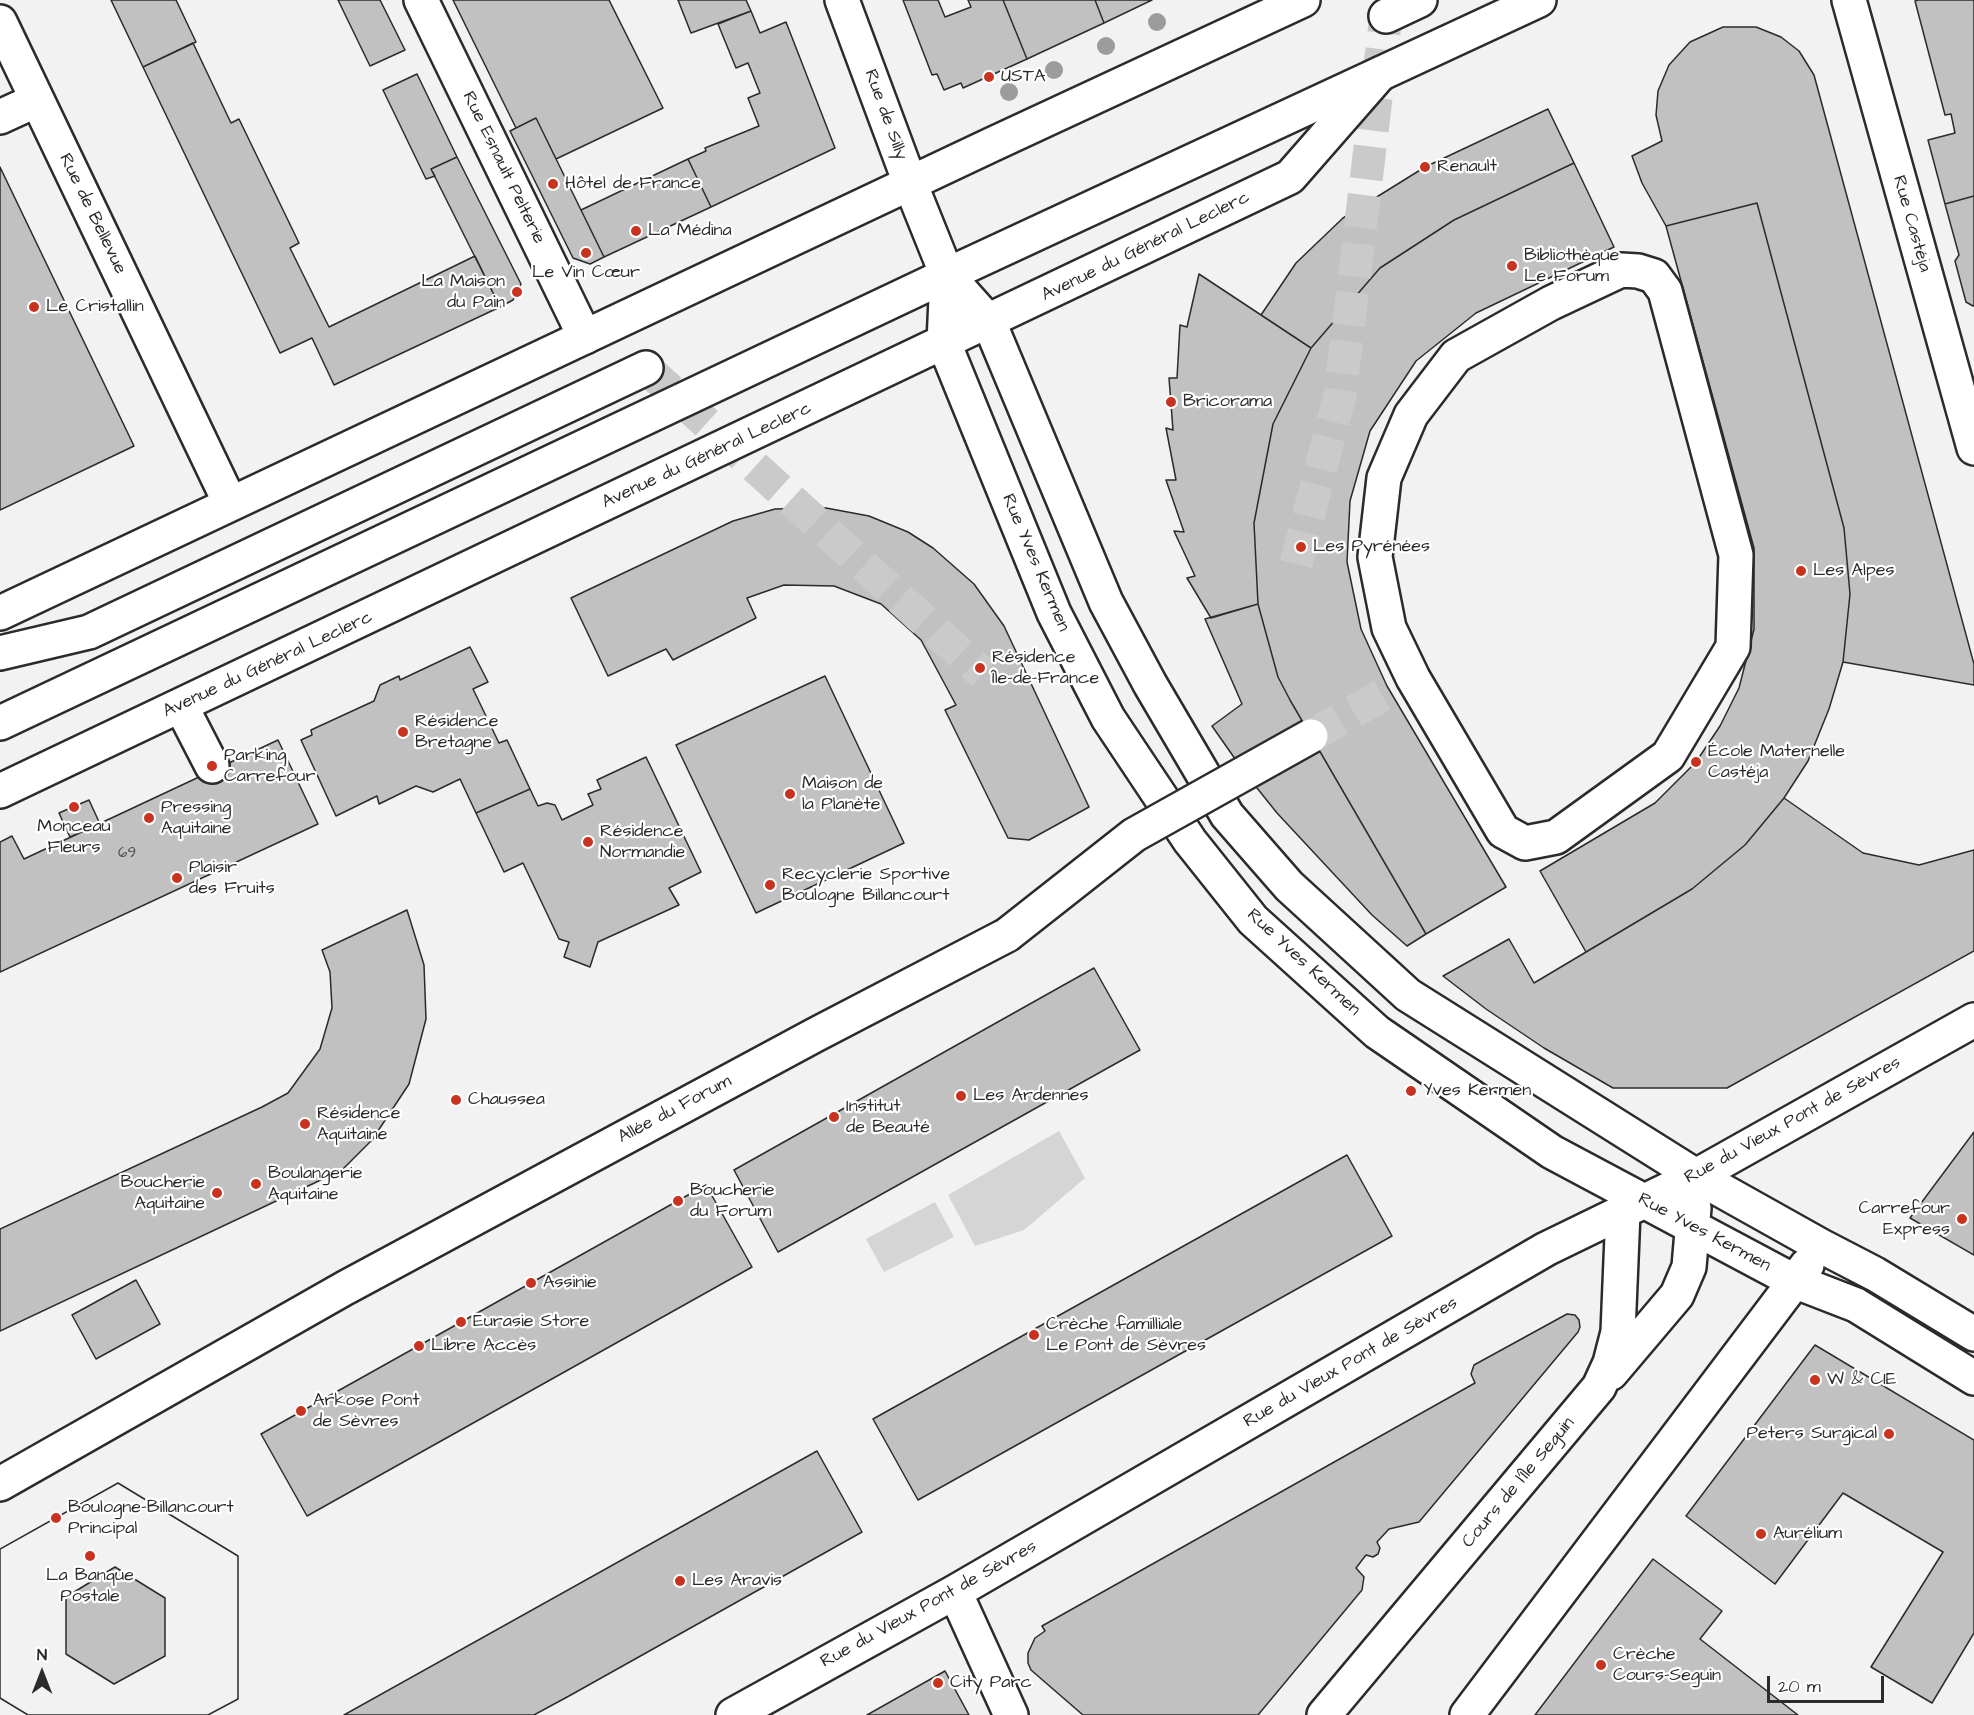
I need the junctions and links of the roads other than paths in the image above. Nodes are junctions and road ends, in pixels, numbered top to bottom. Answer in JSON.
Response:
{"nodes":[{"id":1,"x":421,"y":0,"type":"edge"},
{"id":2,"x":842,"y":0,"type":"edge"},
{"id":3,"x":1303,"y":0,"type":"edge"},
{"id":4,"x":1420,"y":0,"type":"edge"},
{"id":5,"x":1539,"y":0,"type":"edge"},
{"id":6,"x":1849,"y":0,"type":"edge"},
{"id":7,"x":1386,"y":16,"type":"dead end"},
{"id":8,"x":0,"y":22,"type":"edge"},
{"id":9,"x":1380,"y":74,"type":"junction"},
{"id":10,"x":37,"y":100,"type":"junction"},
{"id":11,"x":0,"y":117,"type":"edge"},
{"id":12,"x":910,"y":183,"type":"junction"},
{"id":13,"x":928,"y":229,"type":"joint"},
{"id":14,"x":947,"y":275,"type":"junction"},
{"id":15,"x":988,"y":322,"type":"junction"},
{"id":16,"x":585,"y":337,"type":"junction"},
{"id":17,"x":944,"y":343,"type":"junction"},
{"id":18,"x":646,"y":368,"type":"dead end"},
{"id":19,"x":1974,"y":448,"type":"edge"},
{"id":20,"x":230,"y":504,"type":"junction"},
{"id":21,"x":0,"y":613,"type":"edge"},
{"id":22,"x":0,"y":653,"type":"edge"},
{"id":23,"x":1402,"y":684,"type":"joint"},
{"id":24,"x":181,"y":706,"type":"junction"},
{"id":25,"x":0,"y":723,"type":"edge"},
{"id":26,"x":1311,"y":736,"type":"tunnel mouth"},
{"id":27,"x":212,"y":766,"type":"dead end"},
{"id":28,"x":0,"y":791,"type":"edge"},
{"id":29,"x":1974,"y":1020,"type":"edge"},
{"id":30,"x":1696,"y":1176,"type":"junction"},
{"id":31,"x":1633,"y":1207,"type":"junction"},
{"id":32,"x":1692,"y":1227,"type":"junction"},
{"id":33,"x":1821,"y":1246,"type":"junction"},
{"id":34,"x":1794,"y":1281,"type":"junction"},
{"id":35,"x":1974,"y":1334,"type":"edge"},
{"id":36,"x":1974,"y":1378,"type":"edge"},
{"id":37,"x":1599,"y":1387,"type":"junction"},
{"id":38,"x":0,"y":1484,"type":"edge"},
{"id":39,"x":955,"y":1592,"type":"junction"},
{"id":40,"x":733,"y":1715,"type":"edge"},
{"id":41,"x":1011,"y":1715,"type":"edge"},
{"id":42,"x":1324,"y":1715,"type":"edge"},
{"id":43,"x":1467,"y":1715,"type":"edge"}],
"edges":[{"from":1,"to":16,"type":"street","name":"Rue Esnault Pelterie"},
{"from":2,"to":12,"type":"street","name":"Rue de Silly"},
{"from":3,"to":12,"type":"street"},
{"from":4,"to":7,"type":"street"},
{"from":5,"to":9,"type":"street","name":"Avenue du Général Leclerc"},
{"from":6,"to":19,"type":"street","name":"Rue Castéja"},
{"from":8,"to":10,"type":"street","name":"Rue de Bellevue"},
{"from":9,"to":14,"type":"street","name":"Avenue du Général Leclerc"},
{"from":9,"to":15,"type":"street","name":"Avenue du Général Leclerc"},
{"from":10,"to":11,"type":"street"},
{"from":10,"to":20,"type":"street","name":"Rue de Bellevue"},
{"from":12,"to":13,"type":"street","name":"Rue de Silly"},
{"from":12,"to":16,"type":"street"},
{"from":13,"to":14,"type":"street","name":"Rue Yves Kermen"},
{"from":14,"to":15,"type":"street","name":"Rue Yves Kermen"},
{"from":14,"to":17,"type":"street","name":"Rue Yves Kermen"},
{"from":14,"to":25,"type":"street","name":"Avenue du Général Leclerc"},
{"from":15,"to":17,"type":"street","name":"Avenue du Général Leclerc"},
{"from":15,"to":30,"type":"street","name":"Rue Yves Kermen"},
{"from":16,"to":20,"type":"street"},
{"from":17,"to":24,"type":"street","name":"Avenue du Général Leclerc"},
{"from":17,"to":31,"type":"street","name":"Rue Yves Kermen"},
{"from":18,"to":22,"type":"street"},
{"from":20,"to":21,"type":"street"},
{"from":23,"to":23,"type":"street"},
{"from":24,"to":27,"type":"street"},
{"from":24,"to":28,"type":"street","name":"Avenue du Général Leclerc"},
{"from":26,"to":38,"type":"street","name":"Allée du Forum","bridge":true},
{"from":29,"to":30,"type":"street","name":"Rue du Vieux Pont de Sèvres"},
{"from":30,"to":31,"type":"street","name":"Rue du Vieux Pont de Sèvres"},
{"from":30,"to":32,"type":"street"},
{"from":30,"to":33,"type":"street","name":"Rue Yves Kermen"},
{"from":31,"to":32,"type":"street","name":"Rue Yves Kermen"},
{"from":31,"to":37,"type":"street","name":"Cours de l'Île Seguin"},
{"from":31,"to":39,"type":"street","name":"Rue du Vieux Pont de Sèvres"},
{"from":32,"to":34,"type":"street","name":"Rue Yves Kermen"},
{"from":32,"to":37,"type":"street"},
{"from":33,"to":34,"type":"street"},
{"from":33,"to":35,"type":"street","name":"Rue Yves Kermen"},
{"from":34,"to":36,"type":"street","name":"Rue Yves Kermen"},
{"from":34,"to":43,"type":"street"},
{"from":37,"to":42,"type":"street","name":"Cours de l'Île Seguin"},
{"from":39,"to":40,"type":"street","name":"Rue du Vieux Pont de Sèvres"},
{"from":39,"to":41,"type":"street"}]}
